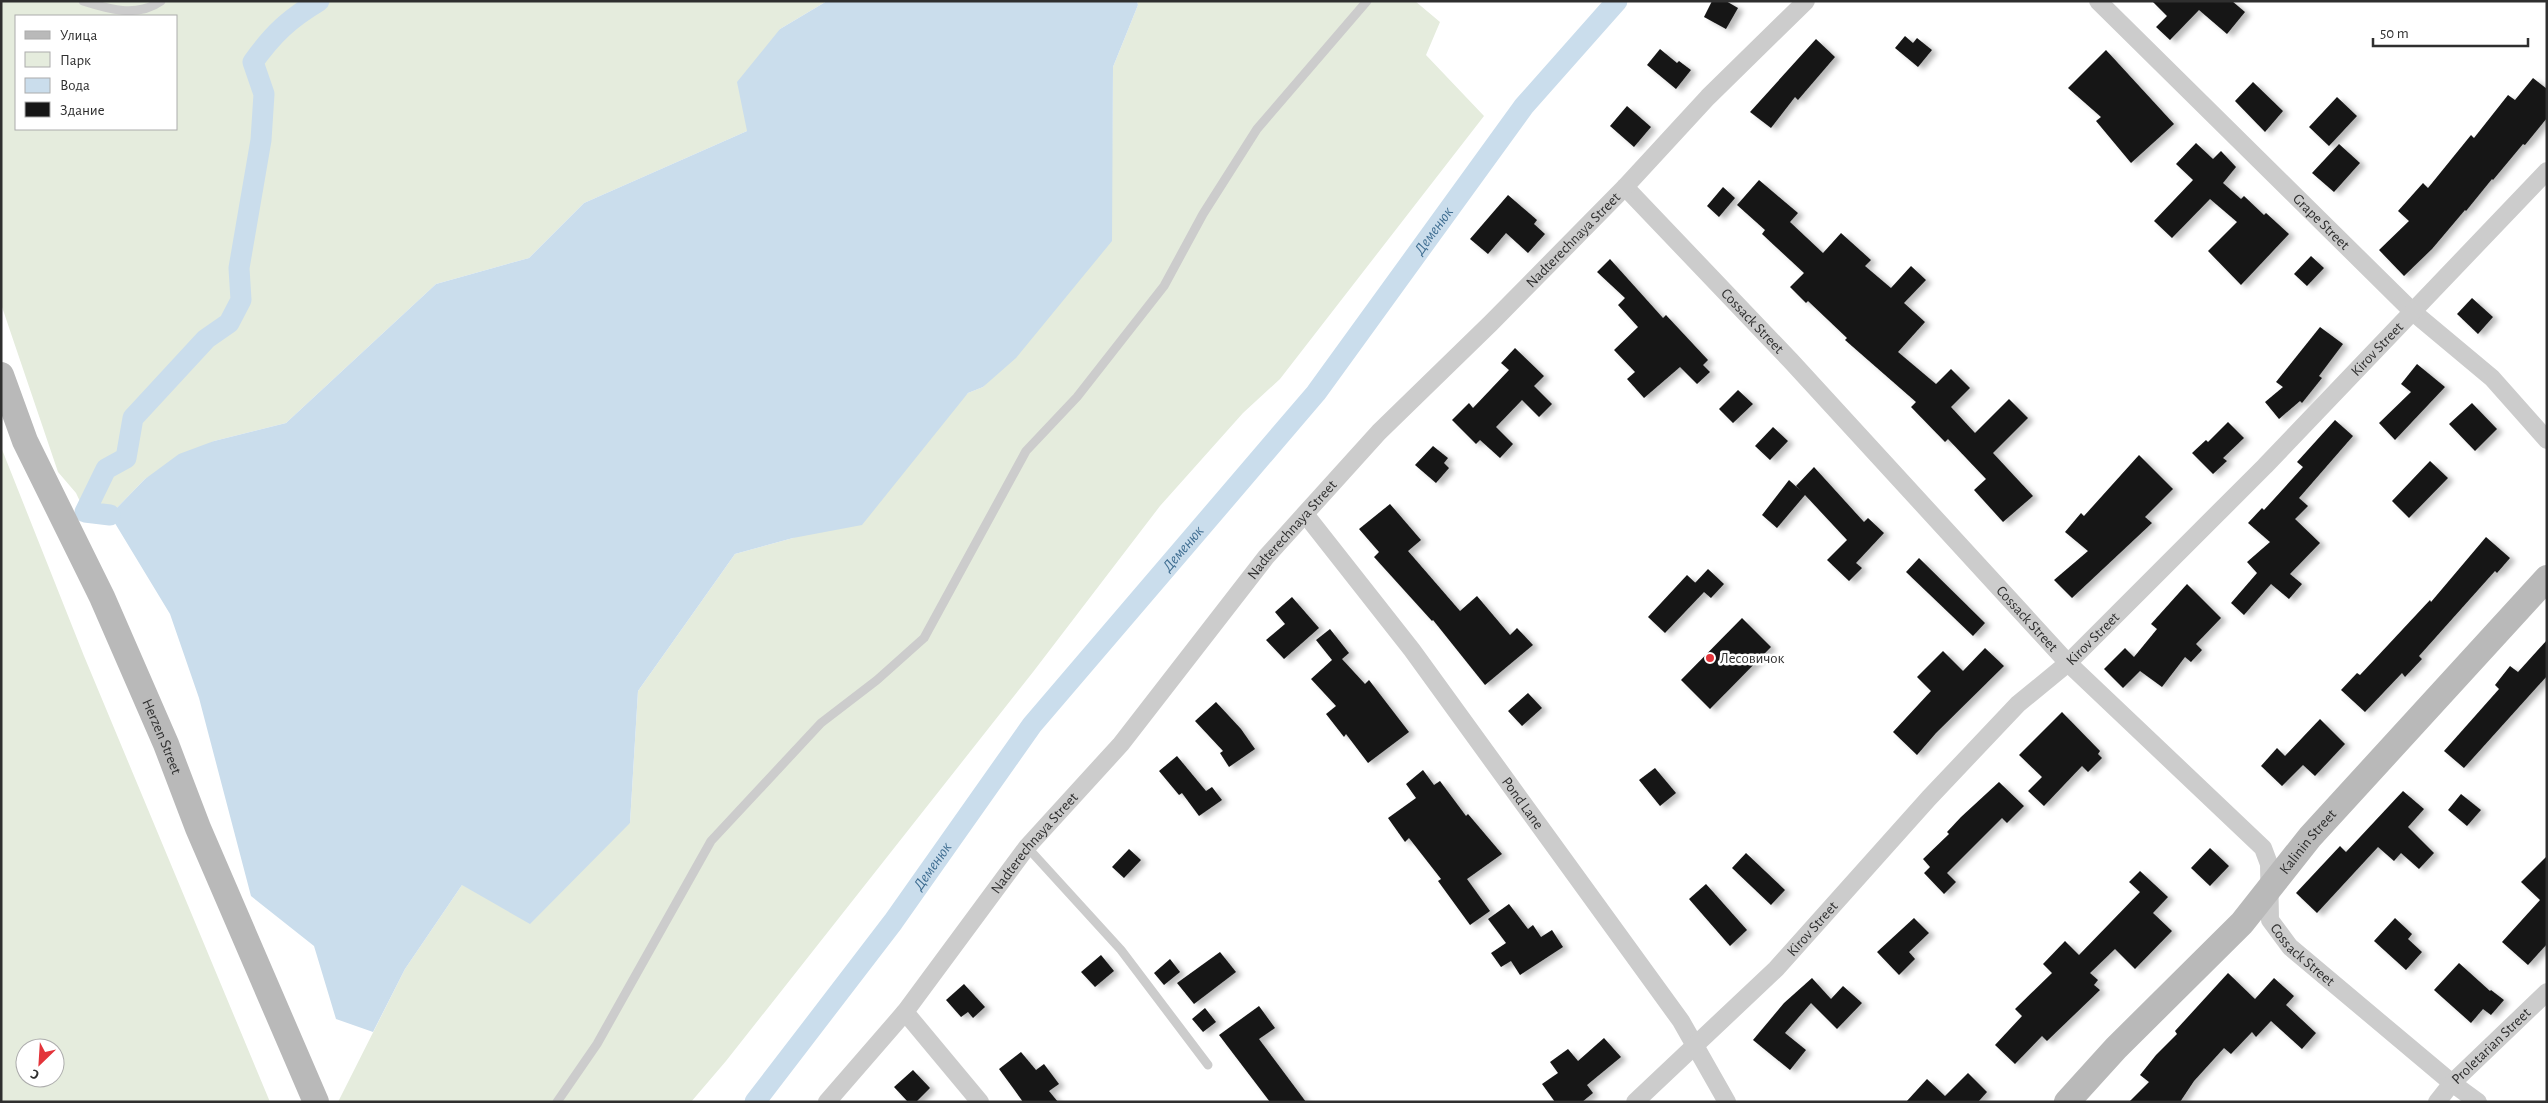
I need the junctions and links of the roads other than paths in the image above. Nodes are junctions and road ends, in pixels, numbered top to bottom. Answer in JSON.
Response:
{"nodes":[{"id":1,"x":82,"y":1,"type":"edge"},
{"id":2,"x":161,"y":1,"type":"edge"},
{"id":3,"x":1367,"y":1,"type":"edge"},
{"id":4,"x":1806,"y":1,"type":"edge"},
{"id":5,"x":2098,"y":1,"type":"edge"},
{"id":6,"x":2547,"y":170,"type":"edge"},
{"id":7,"x":1625,"y":187,"type":"junction"},
{"id":8,"x":2413,"y":312,"type":"junction"},
{"id":9,"x":1,"y":375,"type":"edge"},
{"id":10,"x":2547,"y":440,"type":"edge"},
{"id":11,"x":1305,"y":514,"type":"junction"},
{"id":12,"x":2547,"y":578,"type":"edge"},
{"id":13,"x":2068,"y":663,"type":"junction"},
{"id":14,"x":1027,"y":846,"type":"junction"},
{"id":15,"x":2271,"y":887,"type":"junction"},
{"id":16,"x":2547,"y":992,"type":"edge"},
{"id":17,"x":905,"y":1012,"type":"junction"},
{"id":18,"x":1694,"y":1047,"type":"junction"},
{"id":19,"x":1208,"y":1065,"type":"dead end"},
{"id":20,"x":2452,"y":1083,"type":"junction"},
{"id":21,"x":316,"y":1102,"type":"edge"},
{"id":22,"x":557,"y":1102,"type":"edge"},
{"id":23,"x":827,"y":1102,"type":"edge"},
{"id":24,"x":980,"y":1102,"type":"edge"},
{"id":25,"x":1635,"y":1102,"type":"edge"},
{"id":26,"x":1727,"y":1102,"type":"edge"},
{"id":27,"x":2066,"y":1102,"type":"edge"},
{"id":28,"x":2437,"y":1102,"type":"edge"},
{"id":29,"x":2478,"y":1102,"type":"edge"}],
"edges":[{"from":1,"to":2,"type":"lane"},
{"from":3,"to":22,"type":"lane"},
{"from":4,"to":7,"type":"street","name":"Nadterechnaya Street"},
{"from":5,"to":8,"type":"street","name":"Grape Street"},
{"from":6,"to":8,"type":"street","name":"Kirov Street"},
{"from":7,"to":11,"type":"street","name":"Nadterechnaya Street"},
{"from":7,"to":13,"type":"street","name":"Cossack Street"},
{"from":8,"to":10,"type":"street","name":"Grape Street"},
{"from":8,"to":13,"type":"street","name":"Kirov Street"},
{"from":9,"to":21,"type":"main road","name":"Herzen Street"},
{"from":11,"to":14,"type":"street","name":"Nadterechnaya Street"},
{"from":11,"to":18,"type":"street","name":"Pond Lane"},
{"from":12,"to":15,"type":"main road","name":"Kalinin Street"},
{"from":13,"to":15,"type":"street","name":"Cossack Street"},
{"from":13,"to":18,"type":"street","name":"Kirov Street"},
{"from":14,"to":17,"type":"street","name":"Nadterechnaya Street"},
{"from":14,"to":19,"type":"lane"},
{"from":15,"to":20,"type":"street","name":"Cossack Street"},
{"from":15,"to":27,"type":"main road","name":"Kalinin Street"},
{"from":16,"to":20,"type":"street","name":"Proletarian Street"},
{"from":17,"to":23,"type":"street","name":"Nadterechnaya Street"},
{"from":17,"to":24,"type":"street"},
{"from":18,"to":25,"type":"street","name":"Kirov Street"},
{"from":18,"to":26,"type":"street","name":"Pond Lane"},
{"from":20,"to":28,"type":"street","name":"Proletarian Street"},
{"from":20,"to":29,"type":"street","name":"Cossack Street"}]}
